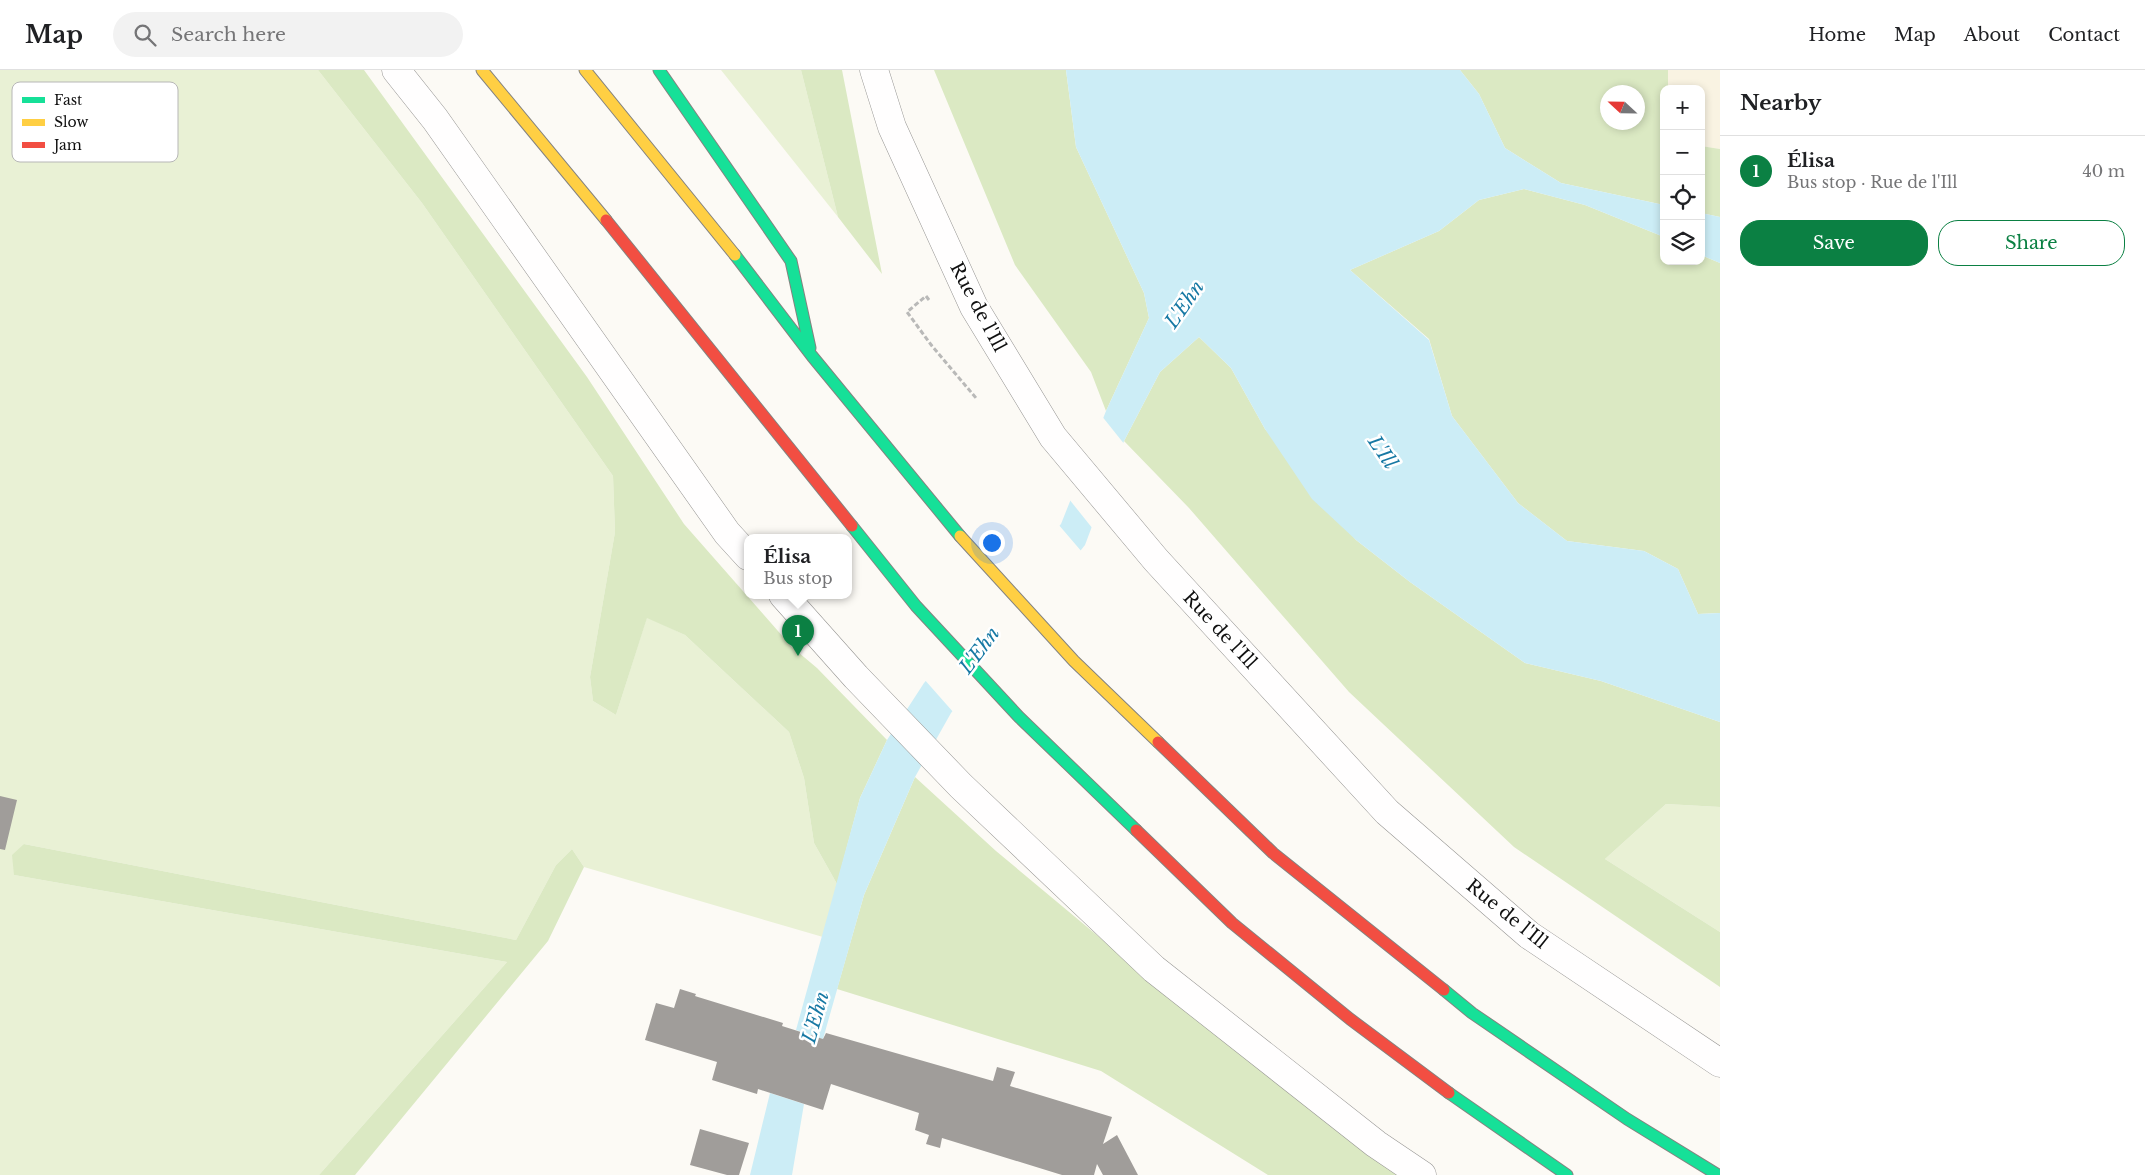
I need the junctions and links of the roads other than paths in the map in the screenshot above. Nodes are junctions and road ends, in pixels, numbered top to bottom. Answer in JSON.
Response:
{"nodes":[{"id":1,"x":396,"y":70,"type":"edge"},
{"id":2,"x":482,"y":70,"type":"edge"},
{"id":3,"x":585,"y":70,"type":"edge"},
{"id":4,"x":659,"y":70,"type":"edge"},
{"id":5,"x":874,"y":70,"type":"edge"},
{"id":6,"x":812,"y":356,"type":"junction"},
{"id":7,"x":744,"y":552,"type":"edge"},
{"id":8,"x":787,"y":599,"type":"edge"},
{"id":9,"x":1720,"y":1062,"type":"edge"},
{"id":10,"x":1422,"y":1175,"type":"edge"},
{"id":11,"x":1567,"y":1175,"type":"edge"},
{"id":12,"x":1718,"y":1175,"type":"edge"}],
"edges":[{"from":1,"to":7,"type":"street"},
{"from":2,"to":11,"type":"highway"},
{"from":3,"to":6,"type":"highway"},
{"from":4,"to":6,"type":"highway"},
{"from":5,"to":9,"type":"street","name":"Rue de l'Ill"},
{"from":6,"to":12,"type":"highway"},
{"from":8,"to":10,"type":"street"}]}
